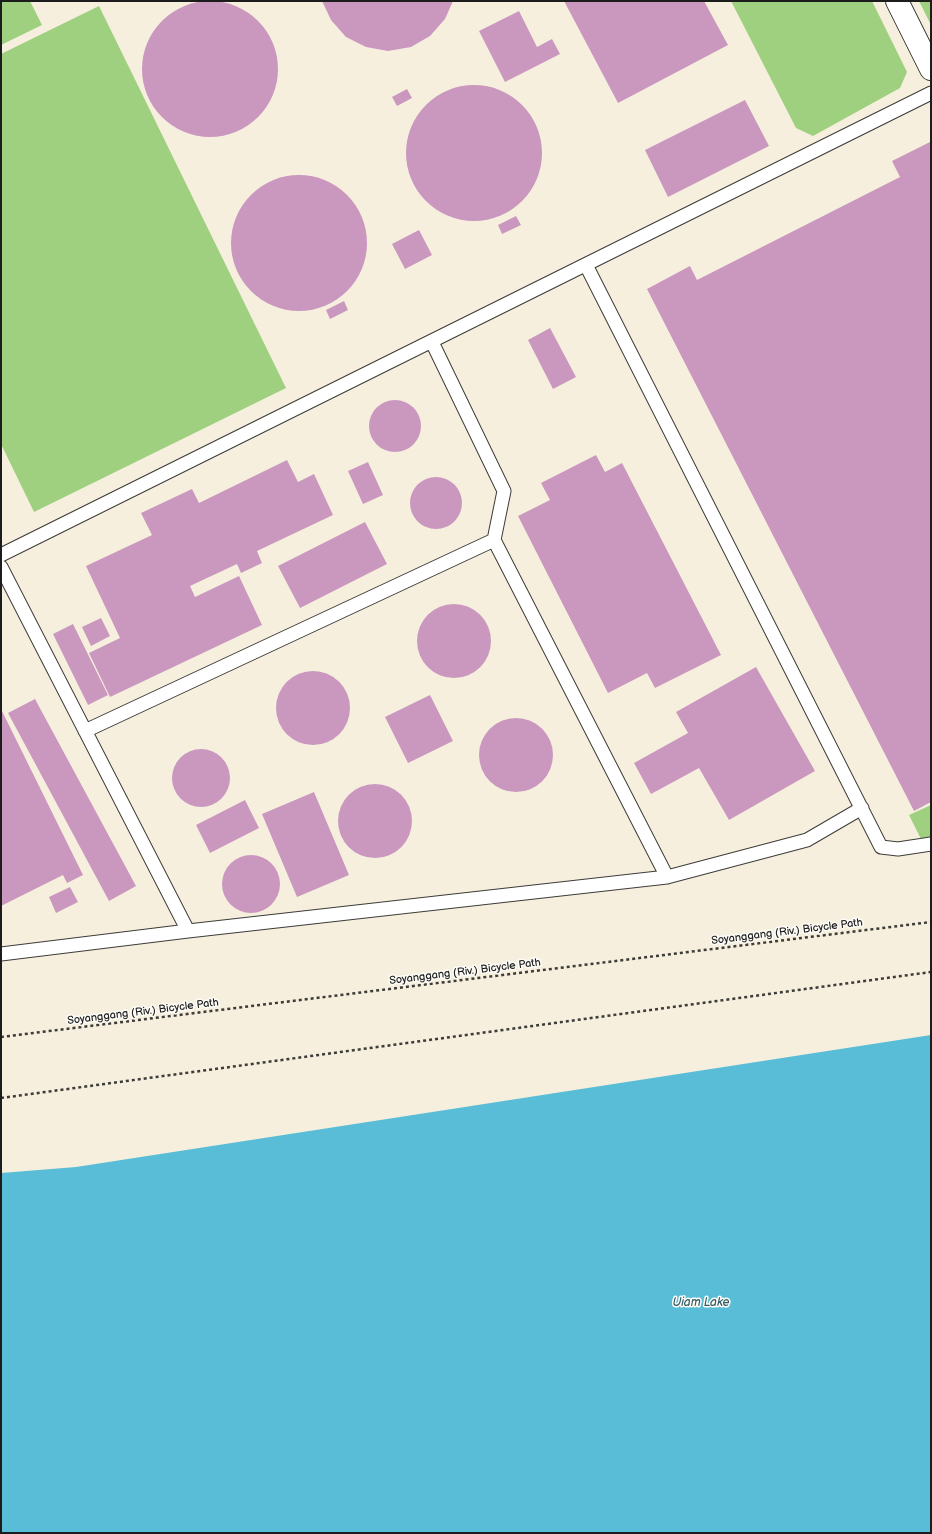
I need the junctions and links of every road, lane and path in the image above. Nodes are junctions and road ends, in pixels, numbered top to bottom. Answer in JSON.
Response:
{"nodes":[{"id":1,"x":898,"y":1,"type":"edge"},
{"id":2,"x":931,"y":68,"type":"edge"},
{"id":3,"x":931,"y":93,"type":"edge"},
{"id":4,"x":586,"y":265,"type":"junction"},
{"id":5,"x":432,"y":342,"type":"junction"},
{"id":6,"x":494,"y":540,"type":"junction"},
{"id":7,"x":1,"y":556,"type":"edge"},
{"id":8,"x":1,"y":567,"type":"edge"},
{"id":9,"x":85,"y":731,"type":"junction"},
{"id":10,"x":862,"y":808,"type":"junction"},
{"id":11,"x":931,"y":844,"type":"edge"},
{"id":12,"x":667,"y":877,"type":"junction"},
{"id":13,"x":931,"y":922,"type":"edge"},
{"id":14,"x":188,"y":931,"type":"junction"},
{"id":15,"x":1,"y":954,"type":"edge"},
{"id":16,"x":931,"y":972,"type":"edge"},
{"id":17,"x":1,"y":1037,"type":"edge"},
{"id":18,"x":1,"y":1098,"type":"edge"}],
"edges":[{"from":1,"to":2,"type":"street"},
{"from":3,"to":4,"type":"lane"},
{"from":4,"to":5,"type":"lane"},
{"from":4,"to":10,"type":"lane"},
{"from":5,"to":6,"type":"lane"},
{"from":5,"to":7,"type":"lane"},
{"from":6,"to":9,"type":"lane"},
{"from":6,"to":12,"type":"lane"},
{"from":8,"to":9,"type":"lane"},
{"from":9,"to":14,"type":"lane"},
{"from":10,"to":11,"type":"lane"},
{"from":10,"to":12,"type":"lane"},
{"from":12,"to":14,"type":"lane"},
{"from":13,"to":17,"type":"path","name":"Soyanggang (Riv.) Bicycle Path"},
{"from":14,"to":15,"type":"lane"},
{"from":16,"to":18,"type":"path"}]}
